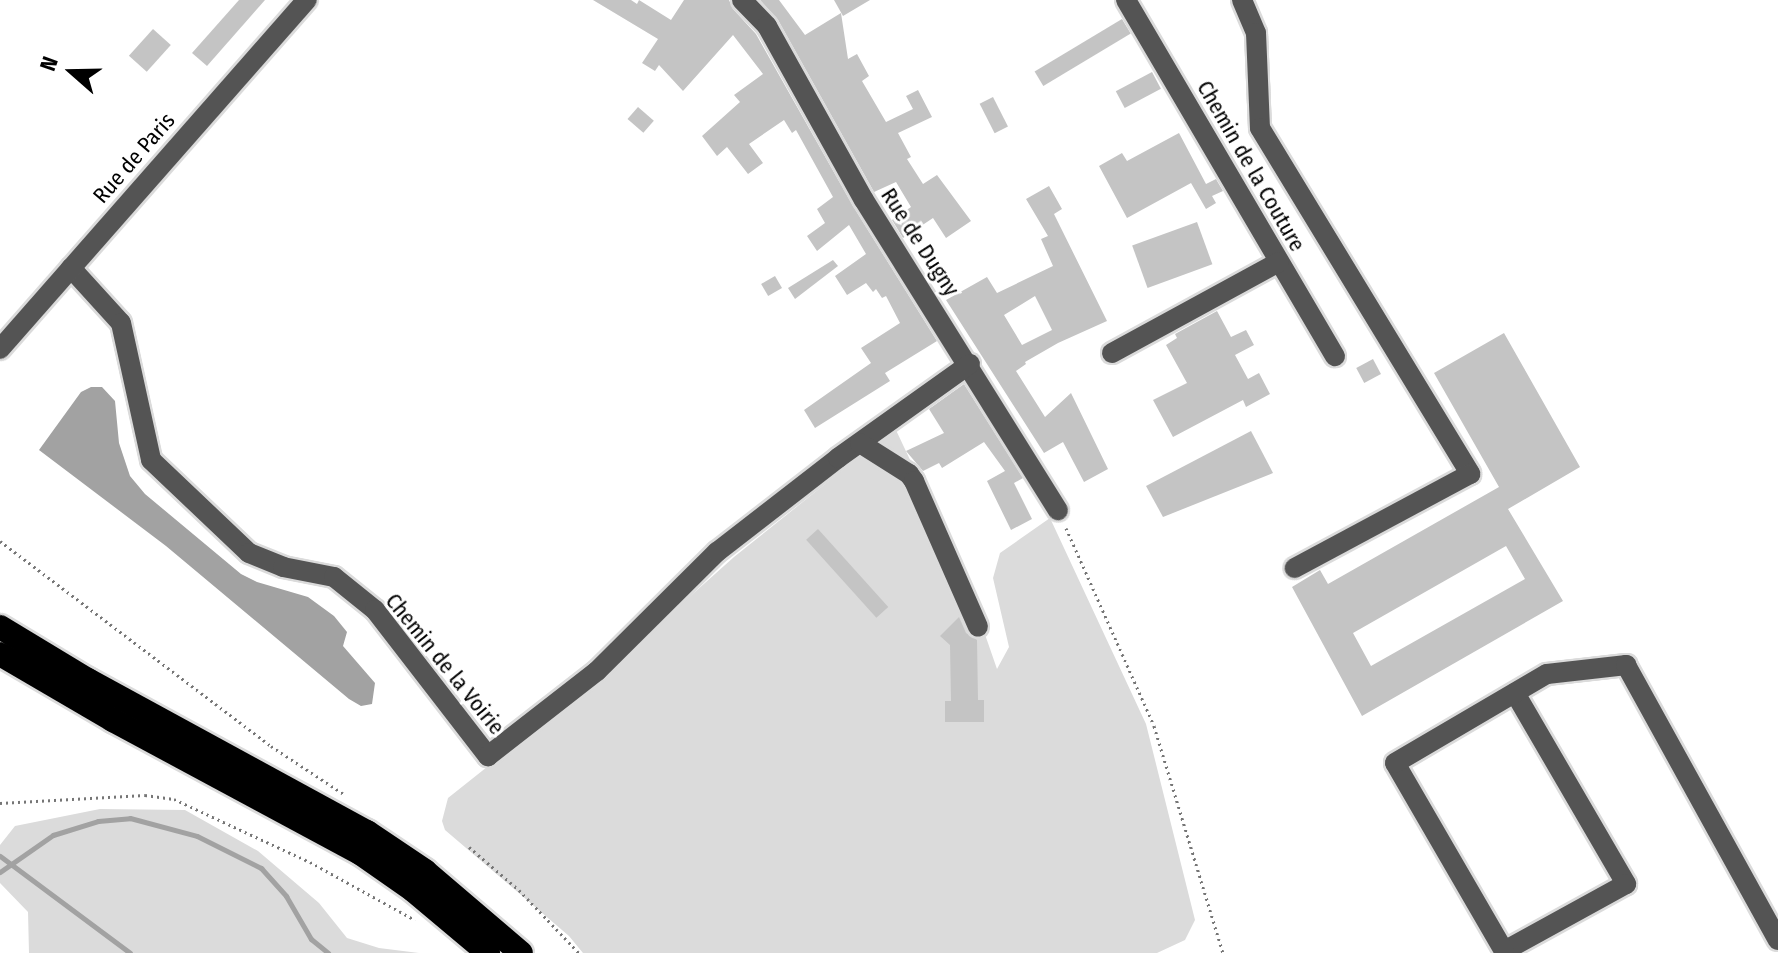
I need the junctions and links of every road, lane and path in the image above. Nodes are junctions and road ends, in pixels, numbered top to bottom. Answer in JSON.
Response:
{"nodes":[{"id":1,"x":307,"y":0,"type":"edge"},
{"id":2,"x":742,"y":0,"type":"edge"},
{"id":3,"x":1126,"y":0,"type":"edge"},
{"id":4,"x":1242,"y":0,"type":"edge"},
{"id":5,"x":1279,"y":262,"type":"junction"},
{"id":6,"x":71,"y":268,"type":"junction"},
{"id":7,"x":0,"y":349,"type":"edge"},
{"id":8,"x":1112,"y":353,"type":"dead end"},
{"id":9,"x":1335,"y":356,"type":"dead end"},
{"id":10,"x":970,"y":364,"type":"junction"},
{"id":11,"x":860,"y":443,"type":"junction"},
{"id":12,"x":1058,"y":510,"type":"joint"},
{"id":13,"x":0,"y":541,"type":"edge"},
{"id":14,"x":1295,"y":568,"type":"dead end"},
{"id":15,"x":0,"y":627,"type":"edge"},
{"id":16,"x":978,"y":627,"type":"dead end"},
{"id":17,"x":0,"y":654,"type":"edge"},
{"id":18,"x":154,"y":657,"type":"dead end"},
{"id":19,"x":1515,"y":693,"type":"junction"},
{"id":20,"x":0,"y":803,"type":"edge"},
{"id":21,"x":469,"y":847,"type":"dead end"},
{"id":22,"x":417,"y":921,"type":"dead end"},
{"id":23,"x":1778,"y":940,"type":"edge"},
{"id":24,"x":488,"y":953,"type":"edge"},
{"id":25,"x":521,"y":953,"type":"edge"},
{"id":26,"x":579,"y":953,"type":"edge"},
{"id":27,"x":1223,"y":953,"type":"edge"}],
"edges":[{"from":1,"to":6,"type":"street","name":"Rue de Paris"},
{"from":2,"to":10,"type":"street","name":"Rue de Dugny"},
{"from":3,"to":5,"type":"street","name":"Chemin de la Couture"},
{"from":4,"to":14,"type":"street"},
{"from":5,"to":8,"type":"street"},
{"from":5,"to":9,"type":"street","name":"Chemin de la Couture"},
{"from":6,"to":7,"type":"street","name":"Rue de Paris"},
{"from":6,"to":11,"type":"street","name":"Chemin de la Voirie"},
{"from":10,"to":11,"type":"street","name":"Chemin de la Voirie"},
{"from":10,"to":12,"type":"street","name":"Rue de Dugny"},
{"from":11,"to":16,"type":"street"},
{"from":12,"to":27,"type":"path"},
{"from":13,"to":18,"type":"path"},
{"from":15,"to":25,"type":"highway"},
{"from":17,"to":24,"type":"highway"},
{"from":19,"to":19,"type":"street"},
{"from":19,"to":23,"type":"street"},
{"from":20,"to":22,"type":"path"},
{"from":21,"to":26,"type":"path"}]}
